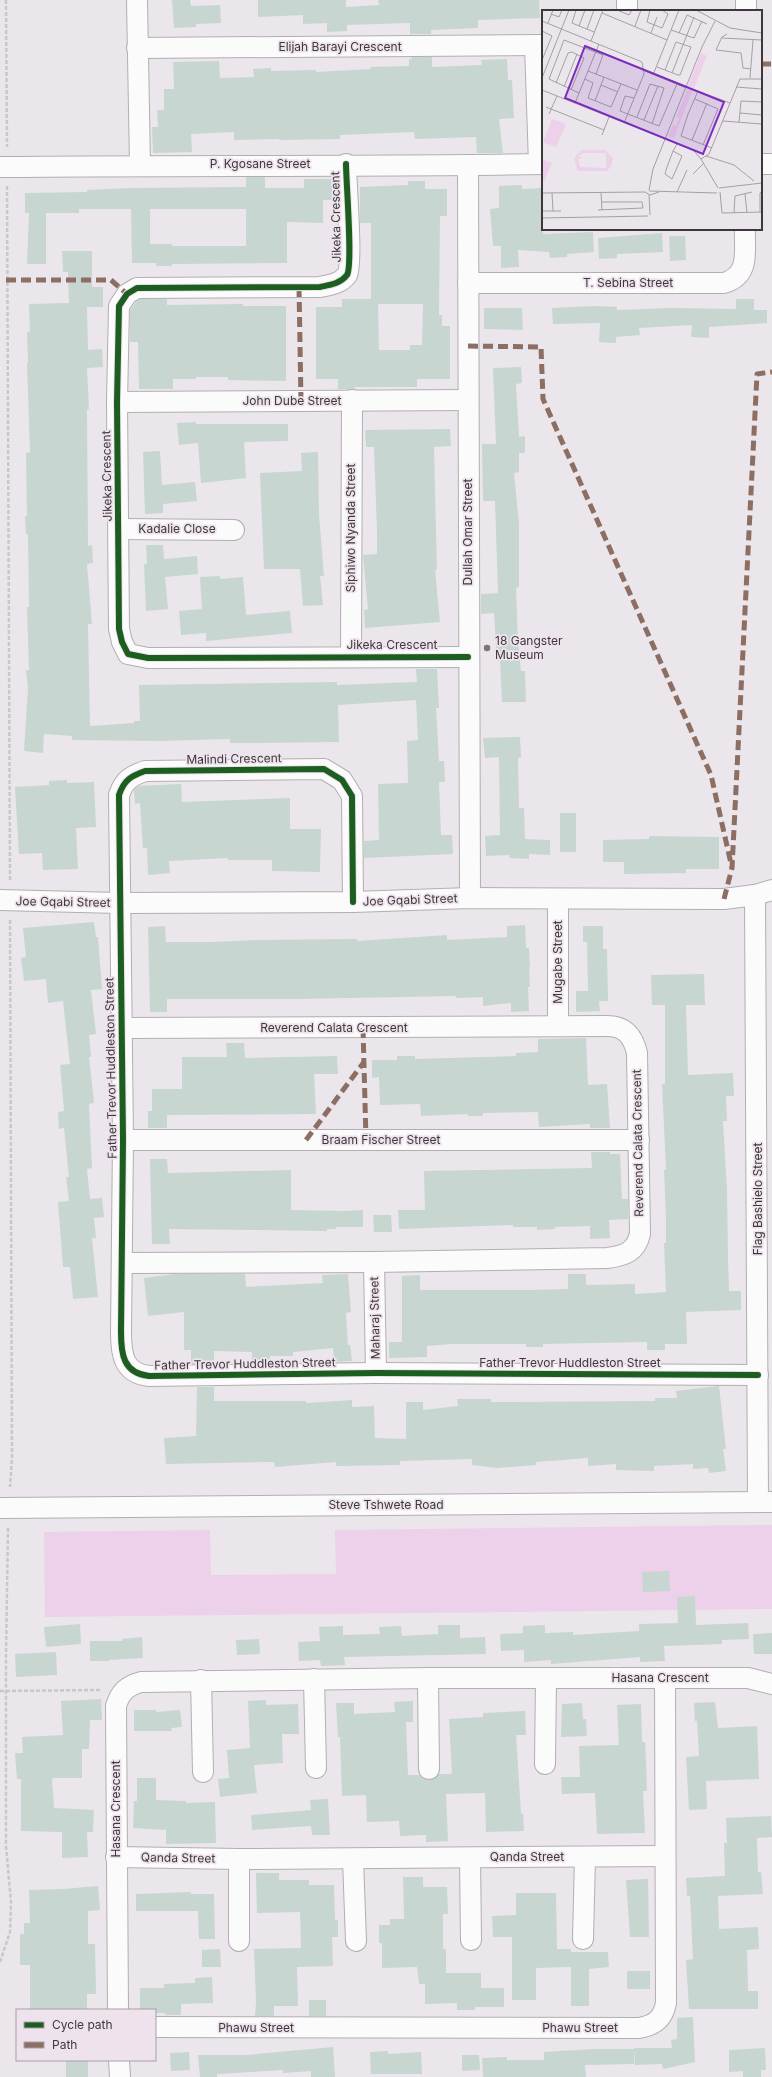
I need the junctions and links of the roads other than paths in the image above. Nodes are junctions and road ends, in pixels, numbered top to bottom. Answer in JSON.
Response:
{"nodes":[{"id":1,"x":137,"y":0,"type":"edge"},
{"id":2,"x":539,"y":45,"type":"edge"},
{"id":3,"x":137,"y":48,"type":"junction"},
{"id":4,"x":346,"y":164,"type":"junction"},
{"id":5,"x":541,"y":164,"type":"edge"},
{"id":6,"x":140,"y":165,"type":"junction"},
{"id":7,"x":468,"y":166,"type":"junction"},
{"id":8,"x":3,"y":167,"type":"edge"},
{"id":9,"x":745,"y":230,"type":"edge"},
{"id":10,"x":468,"y":283,"type":"junction"},
{"id":11,"x":352,"y":400,"type":"junction"},
{"id":12,"x":468,"y":400,"type":"junction"},
{"id":13,"x":117,"y":402,"type":"junction"},
{"id":14,"x":119,"y":529,"type":"junction"},
{"id":15,"x":234,"y":530,"type":"dead end"},
{"id":16,"x":351,"y":656,"type":"junction"},
{"id":17,"x":468,"y":657,"type":"junction"},
{"id":18,"x":764,"y":892,"type":"edge"},
{"id":19,"x":470,"y":898,"type":"junction"},
{"id":20,"x":558,"y":899,"type":"junction"},
{"id":21,"x":5,"y":900,"type":"edge"},
{"id":22,"x":353,"y":902,"type":"junction"},
{"id":23,"x":119,"y":904,"type":"junction"},
{"id":24,"x":764,"y":1022,"type":"edge"},
{"id":25,"x":558,"y":1026,"type":"junction"},
{"id":26,"x":122,"y":1028,"type":"junction"},
{"id":27,"x":123,"y":1140,"type":"junction"},
{"id":28,"x":639,"y":1140,"type":"junction"},
{"id":29,"x":374,"y":1262,"type":"junction"},
{"id":30,"x":123,"y":1263,"type":"junction"},
{"id":31,"x":376,"y":1373,"type":"junction"},
{"id":32,"x":758,"y":1375,"type":"junction"},
{"id":33,"x":765,"y":1502,"type":"edge"},
{"id":34,"x":5,"y":1508,"type":"edge"},
{"id":35,"x":428,"y":1678,"type":"junction"},
{"id":36,"x":546,"y":1678,"type":"junction"},
{"id":37,"x":665,"y":1678,"type":"junction"},
{"id":38,"x":314,"y":1679,"type":"junction"},
{"id":39,"x":201,"y":1680,"type":"junction"},
{"id":40,"x":772,"y":1684,"type":"edge"},
{"id":41,"x":545,"y":1764,"type":"dead end"},
{"id":42,"x":316,"y":1768,"type":"dead end"},
{"id":43,"x":429,"y":1769,"type":"dead end"},
{"id":44,"x":203,"y":1772,"type":"dead end"},
{"id":45,"x":665,"y":1856,"type":"junction"},
{"id":46,"x":116,"y":1857,"type":"junction"},
{"id":47,"x":585,"y":1857,"type":"junction"},
{"id":48,"x":470,"y":1858,"type":"junction"},
{"id":49,"x":239,"y":1859,"type":"junction"},
{"id":50,"x":353,"y":1859,"type":"junction"},
{"id":51,"x":583,"y":1939,"type":"dead end"},
{"id":52,"x":471,"y":1940,"type":"dead end"},
{"id":53,"x":356,"y":1941,"type":"dead end"},
{"id":54,"x":239,"y":1942,"type":"dead end"},
{"id":55,"x":118,"y":2009,"type":"edge"},
{"id":56,"x":156,"y":2028,"type":"edge"},
{"id":57,"x":120,"y":2061,"type":"edge"},
{"id":58,"x":120,"y":2077,"type":"edge"}],
"edges":[{"from":1,"to":3,"type":"street"},
{"from":2,"to":3,"type":"street","name":"Elijah Barayi Crescent"},
{"from":2,"to":5,"type":"street"},
{"from":3,"to":6,"type":"street"},
{"from":4,"to":6,"type":"street","name":"P. Kgosane Street"},
{"from":4,"to":7,"type":"street","name":"P. Kgosane Street"},
{"from":4,"to":13,"type":"street","name":"Jikeka Crescent"},
{"from":5,"to":7,"type":"street","name":"P. Kgosane Street"},
{"from":6,"to":8,"type":"street","name":"P. Kgosane Street"},
{"from":7,"to":10,"type":"street","name":"Dullah Omar Street"},
{"from":9,"to":10,"type":"street","name":"T. Sebina Street"},
{"from":10,"to":12,"type":"street","name":"Dullah Omar Street"},
{"from":11,"to":12,"type":"street","name":"John Dube Street"},
{"from":11,"to":13,"type":"street","name":"John Dube Street"},
{"from":11,"to":16,"type":"street","name":"Siphiwo Nyanda Street"},
{"from":12,"to":17,"type":"street","name":"Dullah Omar Street"},
{"from":13,"to":14,"type":"street","name":"Jikeka Crescent"},
{"from":14,"to":15,"type":"street","name":"Kadalie Close"},
{"from":14,"to":16,"type":"street","name":"Jikeka Crescent"},
{"from":16,"to":17,"type":"street","name":"Jikeka Crescent"},
{"from":17,"to":19,"type":"street","name":"Dullah Omar Street"},
{"from":18,"to":20,"type":"street","name":"Joe Gqabi Street"},
{"from":18,"to":24,"type":"street","name":"Flag Bashielo Street"},
{"from":19,"to":20,"type":"street","name":"Joe Gqabi Street"},
{"from":19,"to":22,"type":"street","name":"Joe Gqabi Street"},
{"from":20,"to":25,"type":"street","name":"Mugabe Street"},
{"from":21,"to":23,"type":"street","name":"Joe Gqabi Street"},
{"from":22,"to":23,"type":"street","name":"Joe Gqabi Street"},
{"from":22,"to":23,"type":"street","name":"Malindi Crescent"},
{"from":23,"to":26,"type":"street","name":"Father Trevor Huddleston Street"},
{"from":24,"to":32,"type":"street","name":"Flag Bashielo Street"},
{"from":25,"to":26,"type":"street","name":"Reverend Calata Crescent"},
{"from":25,"to":28,"type":"street","name":"Reverend Calata Crescent"},
{"from":26,"to":27,"type":"street","name":"Father Trevor Huddleston Street"},
{"from":27,"to":28,"type":"street","name":"Braam Fischer Street"},
{"from":27,"to":30,"type":"street","name":"Father Trevor Huddleston Street"},
{"from":28,"to":29,"type":"street","name":"Reverend Calata Crescent"},
{"from":29,"to":30,"type":"street","name":"Reverend Calata Crescent"},
{"from":29,"to":31,"type":"street","name":"Maharaj Street"},
{"from":30,"to":31,"type":"street","name":"Father Trevor Huddleston Street"},
{"from":31,"to":32,"type":"street","name":"Father Trevor Huddleston Street"},
{"from":32,"to":33,"type":"street","name":"Flag Bashielo Street"},
{"from":33,"to":34,"type":"street","name":"Steve Tshwete Road"},
{"from":35,"to":36,"type":"street","name":"Hasana Crescent"},
{"from":35,"to":38,"type":"street","name":"Hasana Crescent"},
{"from":35,"to":43,"type":"street"},
{"from":36,"to":37,"type":"street","name":"Hasana Crescent"},
{"from":36,"to":41,"type":"street"},
{"from":37,"to":40,"type":"street","name":"Hasana Crescent"},
{"from":37,"to":45,"type":"street","name":"Phawu Street"},
{"from":38,"to":39,"type":"street","name":"Hasana Crescent"},
{"from":38,"to":42,"type":"street"},
{"from":39,"to":44,"type":"street"},
{"from":39,"to":46,"type":"street","name":"Hasana Crescent"},
{"from":45,"to":47,"type":"street","name":"Qanda Street"},
{"from":45,"to":56,"type":"street","name":"Phawu Street"},
{"from":46,"to":49,"type":"street","name":"Qanda Street"},
{"from":46,"to":55,"type":"street","name":"Hasana Crescent"},
{"from":47,"to":48,"type":"street","name":"Qanda Street"},
{"from":47,"to":51,"type":"street"},
{"from":48,"to":50,"type":"street","name":"Qanda Street"},
{"from":48,"to":52,"type":"street"},
{"from":49,"to":50,"type":"street","name":"Qanda Street"},
{"from":49,"to":54,"type":"street"},
{"from":50,"to":53,"type":"street"},
{"from":57,"to":58,"type":"street"}]}
